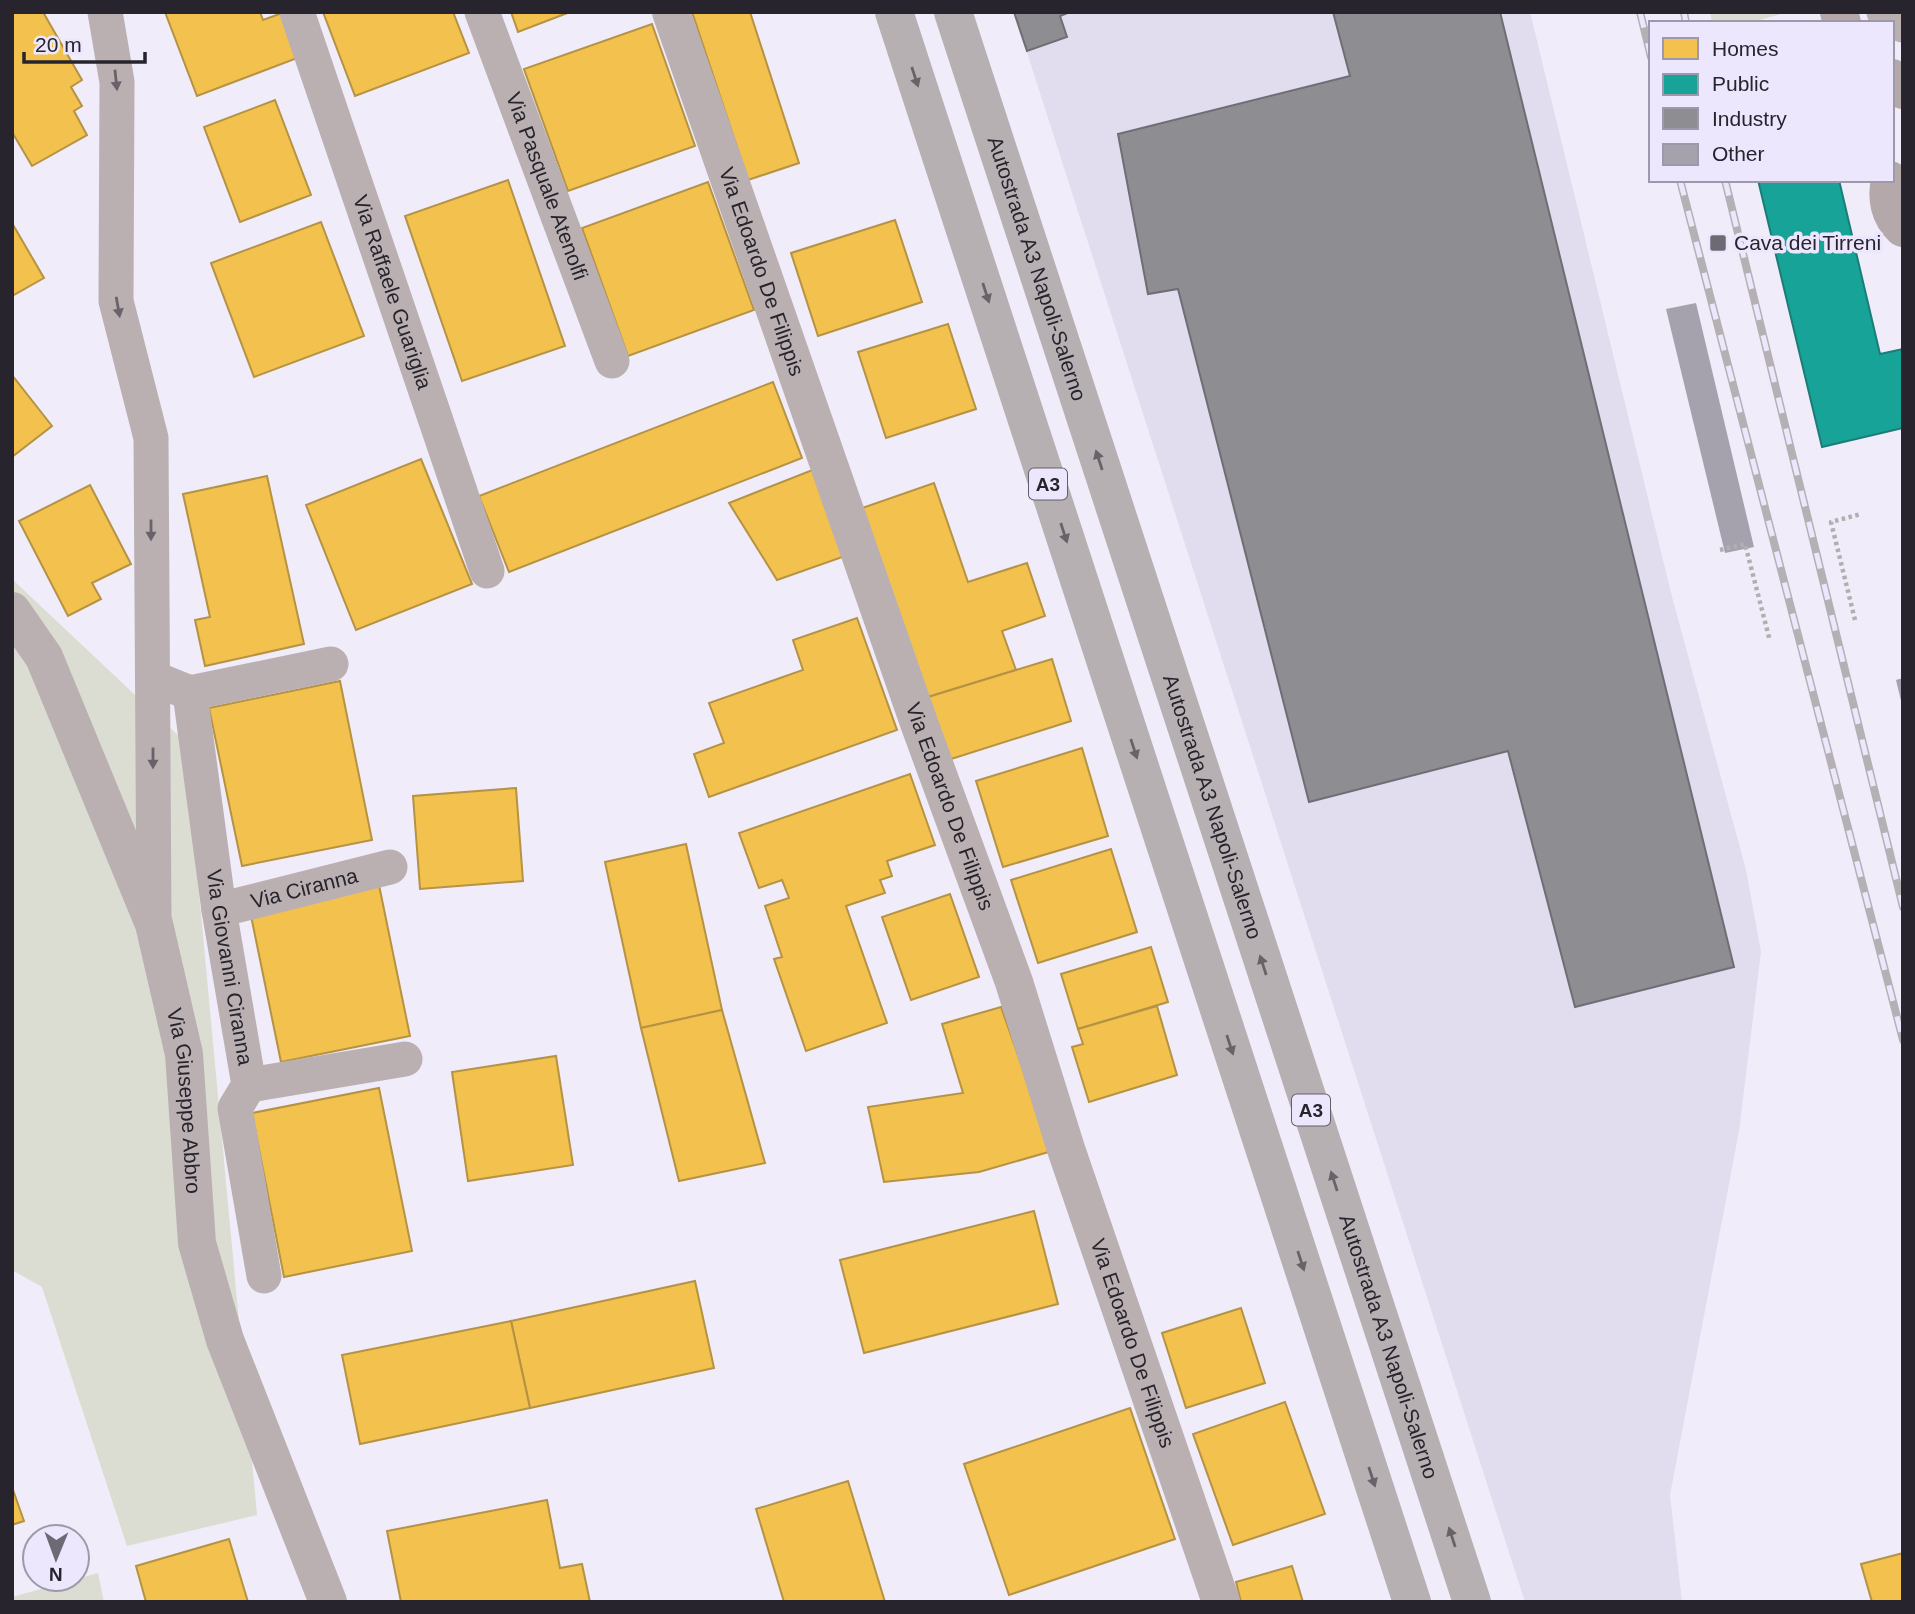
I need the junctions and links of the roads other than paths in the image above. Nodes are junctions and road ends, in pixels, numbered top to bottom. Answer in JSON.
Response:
{"nodes":[{"id":1,"x":105,"y":12,"type":"edge"},
{"id":2,"x":297,"y":12,"type":"edge"},
{"id":3,"x":482,"y":12,"type":"edge"},
{"id":4,"x":671,"y":12,"type":"edge"},
{"id":5,"x":894,"y":12,"type":"edge"},
{"id":6,"x":953,"y":12,"type":"edge"},
{"id":7,"x":1884,"y":12,"type":"edge"},
{"id":8,"x":1903,"y":24,"type":"edge"},
{"id":9,"x":1892,"y":182,"type":"edge"},
{"id":10,"x":1903,"y":228,"type":"edge"},
{"id":11,"x":612,"y":360,"type":"dead end"},
{"id":12,"x":487,"y":571,"type":"dead end"},
{"id":13,"x":12,"y":611,"type":"edge"},
{"id":14,"x":331,"y":664,"type":"dead end"},
{"id":15,"x":153,"y":678,"type":"junction"},
{"id":16,"x":190,"y":693,"type":"junction"},
{"id":17,"x":390,"y":867,"type":"dead end"},
{"id":18,"x":219,"y":910,"type":"junction"},
{"id":19,"x":155,"y":924,"type":"junction"},
{"id":20,"x":405,"y":1059,"type":"dead end"},
{"id":21,"x":249,"y":1085,"type":"junction"},
{"id":22,"x":264,"y":1276,"type":"dead end"},
{"id":23,"x":328,"y":1602,"type":"edge"},
{"id":24,"x":1221,"y":1602,"type":"edge"},
{"id":25,"x":1412,"y":1602,"type":"edge"},
{"id":26,"x":1472,"y":1602,"type":"edge"}],
"edges":[{"from":1,"to":15,"type":"street","one_way":true},
{"from":2,"to":12,"type":"street","name":"Via Raffaele Guariglia"},
{"from":3,"to":11,"type":"street","name":"Via Pasquale Atenolfi"},
{"from":4,"to":24,"type":"street","name":"Via Edoardo De Filippis"},
{"from":5,"to":25,"type":"highway","number":"A3","one_way":true},
{"from":26,"to":6,"type":"highway","name":"Autostrada A3 Napoli-Salerno","number":"A3","one_way":true},
{"from":7,"to":8,"type":"street"},
{"from":9,"to":10,"type":"main road"},
{"from":13,"to":19,"type":"street","name":"Via Giuseppe Abbro"},
{"from":14,"to":16,"type":"street"},
{"from":15,"to":16,"type":"street"},
{"from":15,"to":19,"type":"street","one_way":true},
{"from":16,"to":18,"type":"street","name":"Via Giovanni Ciranna"},
{"from":17,"to":18,"type":"street","name":"Via Ciranna"},
{"from":18,"to":21,"type":"street","name":"Via Giovanni Ciranna"},
{"from":19,"to":23,"type":"street","name":"Via Giuseppe Abbro"},
{"from":20,"to":21,"type":"street"},
{"from":21,"to":22,"type":"street","name":"Via Giovanni Ciranna"}]}
